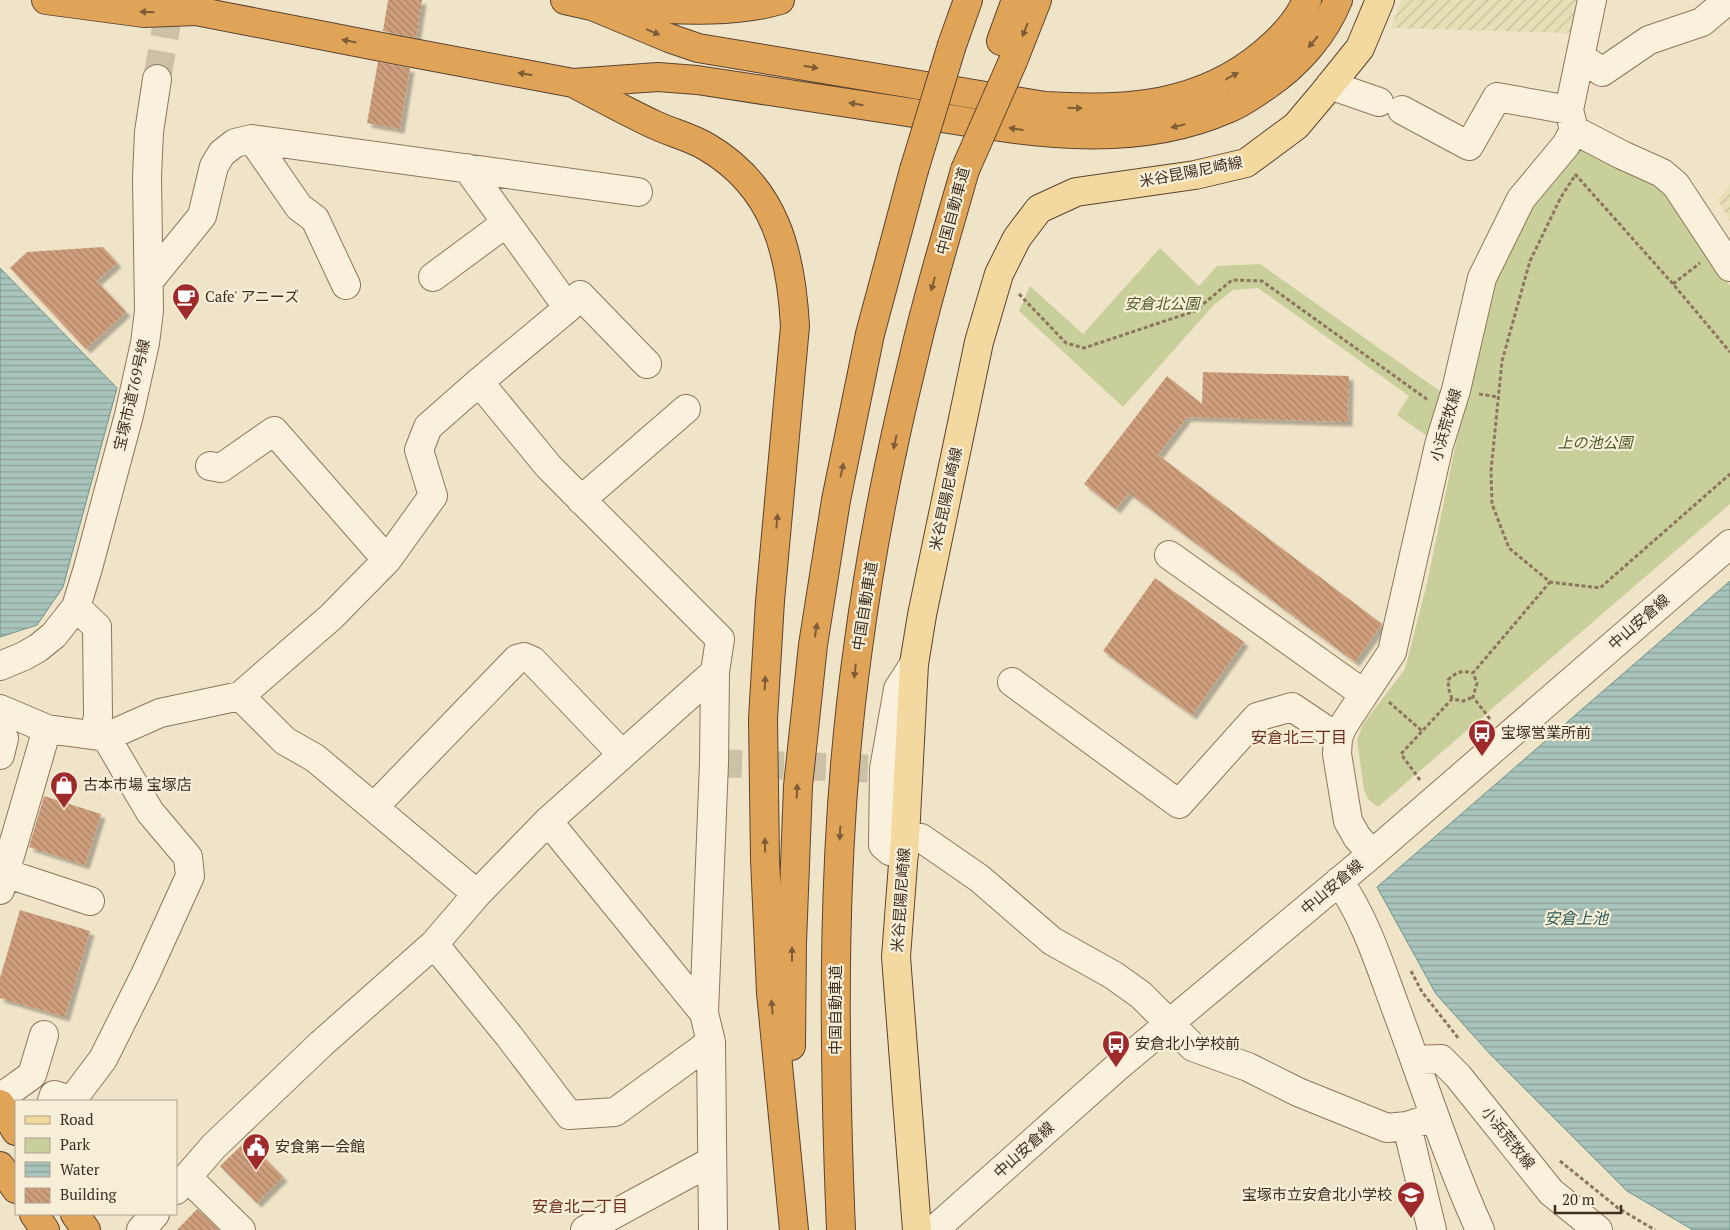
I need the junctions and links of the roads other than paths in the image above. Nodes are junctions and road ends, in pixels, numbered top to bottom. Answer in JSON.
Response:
{"nodes":[{"id":1,"x":46,"y":0,"type":"edge"},
{"id":2,"x":565,"y":0,"type":"edge"},
{"id":3,"x":780,"y":0,"type":"edge"},
{"id":4,"x":968,"y":0,"type":"edge"},
{"id":5,"x":1016,"y":0,"type":"edge"},
{"id":6,"x":1037,"y":0,"type":"edge"},
{"id":7,"x":1307,"y":0,"type":"edge"},
{"id":8,"x":1338,"y":0,"type":"edge"},
{"id":9,"x":1380,"y":0,"type":"edge"},
{"id":10,"x":1592,"y":0,"type":"edge"},
{"id":11,"x":1728,"y":0,"type":"edge"},
{"id":12,"x":187,"y":5,"type":"edge"},
{"id":13,"x":592,"y":6,"type":"junction"},
{"id":14,"x":1580,"y":57,"type":"junction"},
{"id":15,"x":1005,"y":58,"type":"junction"},
{"id":16,"x":157,"y":79,"type":"tunnel mouth"},
{"id":17,"x":573,"y":83,"type":"junction"},
{"id":18,"x":1330,"y":85,"type":"junction"},
{"id":19,"x":1572,"y":120,"type":"junction"},
{"id":20,"x":252,"y":139,"type":"junction"},
{"id":21,"x":467,"y":168,"type":"junction"},
{"id":22,"x":638,"y":192,"type":"dead end"},
{"id":23,"x":506,"y":223,"type":"junction"},
{"id":24,"x":1724,"y":258,"type":"edge"},
{"id":25,"x":433,"y":277,"type":"dead end"},
{"id":26,"x":149,"y":281,"type":"junction"},
{"id":27,"x":346,"y":284,"type":"dead end"},
{"id":28,"x":568,"y":308,"type":"junction"},
{"id":29,"x":647,"y":364,"type":"dead end"},
{"id":30,"x":479,"y":382,"type":"junction"},
{"id":31,"x":686,"y":409,"type":"dead end"},
{"id":32,"x":210,"y":466,"type":"dead end"},
{"id":33,"x":581,"y":500,"type":"junction"},
{"id":34,"x":1730,"y":544,"type":"edge"},
{"id":35,"x":1169,"y":554,"type":"dead end"},
{"id":36,"x":387,"y":560,"type":"junction"},
{"id":37,"x":76,"y":607,"type":"junction"},
{"id":38,"x":914,"y":664,"type":"joint"},
{"id":39,"x":0,"y":666,"type":"edge"},
{"id":40,"x":715,"y":672,"type":"junction"},
{"id":41,"x":1012,"y":682,"type":"dead end"},
{"id":42,"x":240,"y":696,"type":"junction"},
{"id":43,"x":1375,"y":697,"type":"junction"},
{"id":44,"x":0,"y":710,"type":"edge"},
{"id":45,"x":47,"y":729,"type":"junction"},
{"id":46,"x":100,"y":736,"type":"junction"},
{"id":47,"x":1338,"y":738,"type":"junction"},
{"id":48,"x":617,"y":748,"type":"dead end"},
{"id":49,"x":374,"y":807,"type":"junction"},
{"id":50,"x":11,"y":814,"type":"edge"},
{"id":51,"x":548,"y":821,"type":"junction"},
{"id":52,"x":904,"y":846,"type":"junction"},
{"id":53,"x":1372,"y":854,"type":"junction"},
{"id":54,"x":2,"y":881,"type":"edge"},
{"id":55,"x":1339,"y":881,"type":"junction"},
{"id":56,"x":477,"y":894,"type":"junction"},
{"id":57,"x":90,"y":900,"type":"dead end"},
{"id":58,"x":434,"y":944,"type":"junction"},
{"id":59,"x":704,"y":1013,"type":"junction"},
{"id":60,"x":1169,"y":1024,"type":"junction"},
{"id":61,"x":44,"y":1035,"type":"dead end"},
{"id":62,"x":711,"y":1042,"type":"junction"},
{"id":63,"x":1415,"y":1060,"type":"junction"},
{"id":64,"x":0,"y":1098,"type":"edge"},
{"id":65,"x":52,"y":1100,"type":"edge"},
{"id":66,"x":72,"y":1100,"type":"edge"},
{"id":67,"x":72,"y":1100,"type":"edge"},
{"id":68,"x":0,"y":1104,"type":"edge"},
{"id":69,"x":1434,"y":1117,"type":"junction"},
{"id":70,"x":1407,"y":1126,"type":"junction"},
{"id":71,"x":15,"y":1129,"type":"edge"},
{"id":72,"x":712,"y":1161,"type":"junction"},
{"id":73,"x":0,"y":1166,"type":"edge"},
{"id":74,"x":182,"y":1183,"type":"edge"},
{"id":75,"x":15,"y":1188,"type":"edge"},
{"id":76,"x":35,"y":1215,"type":"edge"},
{"id":77,"x":76,"y":1215,"type":"edge"},
{"id":78,"x":154,"y":1215,"type":"edge"},
{"id":79,"x":618,"y":1222,"type":"edge"},
{"id":80,"x":45,"y":1230,"type":"edge"},
{"id":81,"x":86,"y":1230,"type":"edge"},
{"id":82,"x":141,"y":1230,"type":"edge"},
{"id":83,"x":240,"y":1230,"type":"edge"},
{"id":84,"x":585,"y":1230,"type":"edge"},
{"id":85,"x":713,"y":1230,"type":"edge"},
{"id":86,"x":795,"y":1230,"type":"edge"},
{"id":87,"x":841,"y":1230,"type":"edge"},
{"id":88,"x":917,"y":1230,"type":"edge"},
{"id":89,"x":934,"y":1230,"type":"edge"},
{"id":90,"x":1432,"y":1230,"type":"edge"},
{"id":91,"x":1480,"y":1230,"type":"edge"},
{"id":92,"x":1598,"y":1230,"type":"edge"}],
"edges":[{"from":12,"to":1,"type":"highway","one_way":true},
{"from":2,"to":13,"type":"highway"},
{"from":3,"to":13,"type":"highway"},
{"from":86,"to":4,"type":"highway","one_way":true,"bridge":true},
{"from":5,"to":15,"type":"highway","name":"中国自動車道"},
{"from":6,"to":15,"type":"highway","one_way":true},
{"from":13,"to":7,"type":"highway","one_way":true},
{"from":8,"to":17,"type":"highway","one_way":true},
{"from":9,"to":18,"type":"main road","name":"米谷昆陽尼崎線"},
{"from":10,"to":14,"type":"street","name":"小浜荒牧線"},
{"from":11,"to":14,"type":"street"},
{"from":17,"to":12,"type":"highway","one_way":true},
{"from":14,"to":19,"type":"street","name":"小浜荒牧線"},
{"from":15,"to":87,"type":"highway","name":"中国自動車道","one_way":true,"bridge":true},
{"from":16,"to":26,"type":"street","name":"宝塚市道769号線"},
{"from":86,"to":17,"type":"highway","one_way":true},
{"from":18,"to":19,"type":"street"},
{"from":18,"to":38,"type":"main road","name":"米谷昆陽尼崎線"},
{"from":19,"to":24,"type":"street"},
{"from":19,"to":43,"type":"street","name":"小浜荒牧線"},
{"from":20,"to":21,"type":"street"},
{"from":20,"to":26,"type":"street"},
{"from":20,"to":27,"type":"street"},
{"from":21,"to":22,"type":"street"},
{"from":21,"to":23,"type":"street"},
{"from":23,"to":25,"type":"street"},
{"from":23,"to":28,"type":"street"},
{"from":26,"to":37,"type":"street","name":"宝塚市道769号線"},
{"from":28,"to":29,"type":"street"},
{"from":28,"to":30,"type":"street"},
{"from":30,"to":33,"type":"street"},
{"from":30,"to":36,"type":"street"},
{"from":31,"to":33,"type":"street"},
{"from":32,"to":36,"type":"street"},
{"from":33,"to":40,"type":"street"},
{"from":34,"to":53,"type":"street","name":"中山安倉線"},
{"from":35,"to":43,"type":"street"},
{"from":36,"to":42,"type":"street"},
{"from":37,"to":39,"type":"street","name":"宝塚市道769号線"},
{"from":37,"to":46,"type":"street"},
{"from":38,"to":52,"type":"street"},
{"from":40,"to":51,"type":"street"},
{"from":40,"to":59,"type":"street"},
{"from":41,"to":47,"type":"street"},
{"from":42,"to":46,"type":"street"},
{"from":42,"to":49,"type":"street"},
{"from":43,"to":47,"type":"street","name":"小浜荒牧線"},
{"from":44,"to":45,"type":"street"},
{"from":45,"to":46,"type":"street"},
{"from":45,"to":50,"type":"street"},
{"from":46,"to":67,"type":"street"},
{"from":47,"to":53,"type":"street","name":"小浜荒牧線"},
{"from":48,"to":49,"type":"street"},
{"from":49,"to":56,"type":"street"},
{"from":50,"to":54,"type":"street"},
{"from":51,"to":56,"type":"street"},
{"from":51,"to":59,"type":"street"},
{"from":52,"to":60,"type":"street"},
{"from":52,"to":88,"type":"main road","name":"米谷昆陽尼崎線"},
{"from":53,"to":55,"type":"street","name":"中山安倉線"},
{"from":54,"to":57,"type":"street"},
{"from":55,"to":60,"type":"street","name":"中山安倉線"},
{"from":55,"to":63,"type":"street"},
{"from":56,"to":58,"type":"street"},
{"from":58,"to":62,"type":"street"},
{"from":58,"to":74,"type":"street"},
{"from":59,"to":62,"type":"street"},
{"from":60,"to":70,"type":"street"},
{"from":60,"to":89,"type":"street","name":"中山安倉線"},
{"from":61,"to":64,"type":"street"},
{"from":62,"to":72,"type":"street"},
{"from":63,"to":69,"type":"street"},
{"from":63,"to":92,"type":"street","name":"小浜荒牧線"},
{"from":65,"to":66,"type":"street"},
{"from":68,"to":71,"type":"highway"},
{"from":69,"to":70,"type":"street"},
{"from":69,"to":91,"type":"street"},
{"from":70,"to":90,"type":"street"},
{"from":72,"to":79,"type":"street"},
{"from":72,"to":85,"type":"street"},
{"from":73,"to":75,"type":"highway"},
{"from":74,"to":83,"type":"street"},
{"from":76,"to":80,"type":"highway"},
{"from":77,"to":81,"type":"highway"},
{"from":78,"to":82,"type":"street"},
{"from":79,"to":84,"type":"street"}]}
